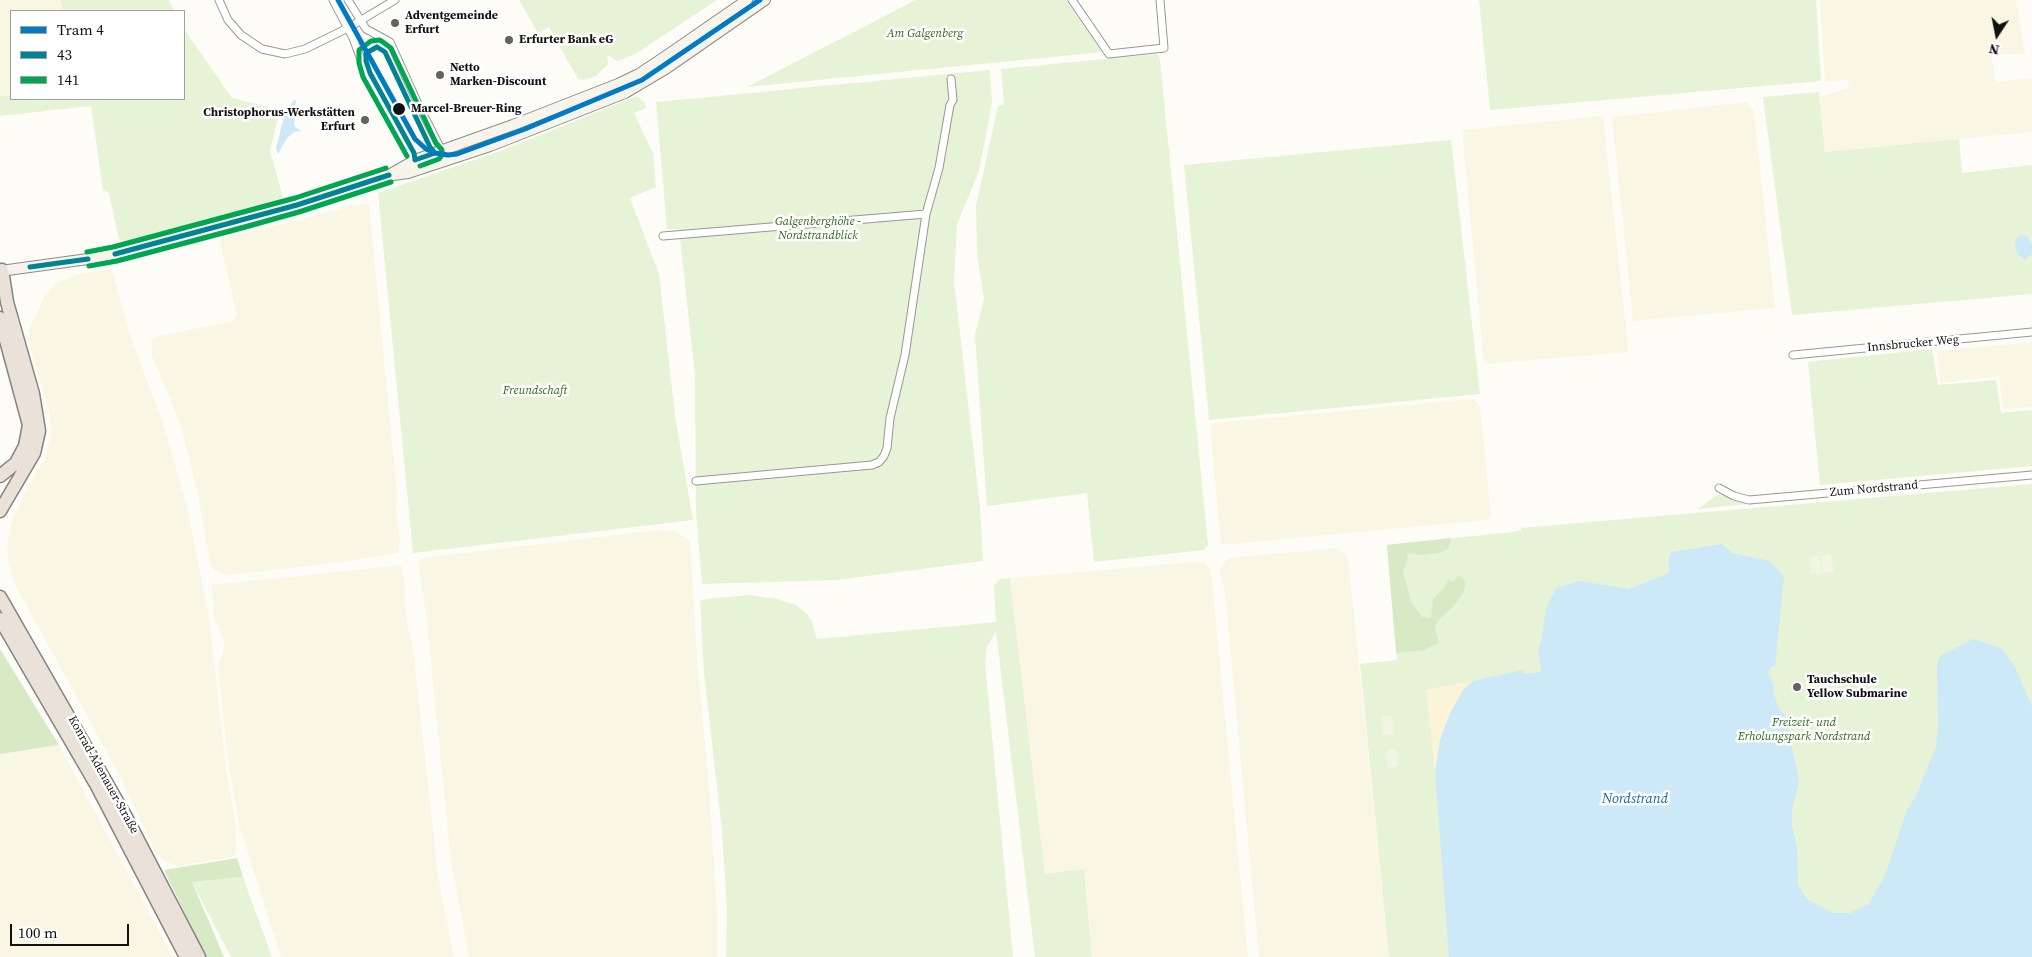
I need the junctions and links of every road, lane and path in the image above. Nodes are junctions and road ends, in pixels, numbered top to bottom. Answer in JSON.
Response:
{"nodes":[{"id":1,"x":220,"y":0,"type":"edge"},
{"id":2,"x":333,"y":0,"type":"edge"},
{"id":3,"x":348,"y":0,"type":"edge"},
{"id":4,"x":395,"y":0,"type":"edge"},
{"id":5,"x":747,"y":0,"type":"edge"},
{"id":6,"x":765,"y":0,"type":"edge"},
{"id":7,"x":1072,"y":0,"type":"edge"},
{"id":8,"x":1160,"y":0,"type":"edge"},
{"id":9,"x":359,"y":21,"type":"junction"},
{"id":10,"x":348,"y":28,"type":"junction"},
{"id":11,"x":951,"y":78,"type":"dead end"},
{"id":12,"x":442,"y":151,"type":"junction"},
{"id":13,"x":415,"y":160,"type":"junction"},
{"id":14,"x":431,"y":166,"type":"junction"},
{"id":15,"x":390,"y":175,"type":"junction"},
{"id":16,"x":926,"y":214,"type":"junction"},
{"id":17,"x":663,"y":236,"type":"dead end"},
{"id":18,"x":1,"y":270,"type":"edge"},
{"id":19,"x":0,"y":318,"type":"edge"},
{"id":20,"x":2032,"y":332,"type":"edge"},
{"id":21,"x":1793,"y":355,"type":"dead end"},
{"id":22,"x":2032,"y":475,"type":"edge"},
{"id":23,"x":0,"y":476,"type":"edge"},
{"id":24,"x":696,"y":481,"type":"dead end"},
{"id":25,"x":1719,"y":488,"type":"dead end"},
{"id":26,"x":0,"y":511,"type":"edge"},
{"id":27,"x":0,"y":596,"type":"edge"},
{"id":28,"x":0,"y":619,"type":"edge"},
{"id":29,"x":186,"y":957,"type":"edge"},
{"id":30,"x":199,"y":957,"type":"edge"}],
"edges":[{"from":1,"to":10,"type":"street"},
{"from":2,"to":10,"type":"street"},
{"from":3,"to":9,"type":"street"},
{"from":4,"to":9,"type":"street"},
{"from":5,"to":12,"type":"main road"},
{"from":6,"to":14,"type":"main road"},
{"from":7,"to":8,"type":"street"},
{"from":9,"to":10,"type":"street"},
{"from":9,"to":12,"type":"street"},
{"from":10,"to":13,"type":"street"},
{"from":11,"to":16,"type":"street"},
{"from":12,"to":13,"type":"main road"},
{"from":12,"to":14,"type":"street"},
{"from":13,"to":14,"type":"street"},
{"from":13,"to":15,"type":"main road"},
{"from":14,"to":15,"type":"main road"},
{"from":15,"to":18,"type":"main road"},
{"from":16,"to":17,"type":"street"},
{"from":16,"to":24,"type":"street"},
{"from":18,"to":26,"type":"highway"},
{"from":19,"to":23,"type":"highway"},
{"from":20,"to":21,"type":"street","name":"Innsbrucker Weg"},
{"from":22,"to":25,"type":"street","name":"Zum Nordstrand"},
{"from":27,"to":30,"type":"highway","name":"Konrad-Adenauer-Straße"},
{"from":28,"to":29,"type":"highway","name":"Konrad-Adenauer-Straße"}]}
